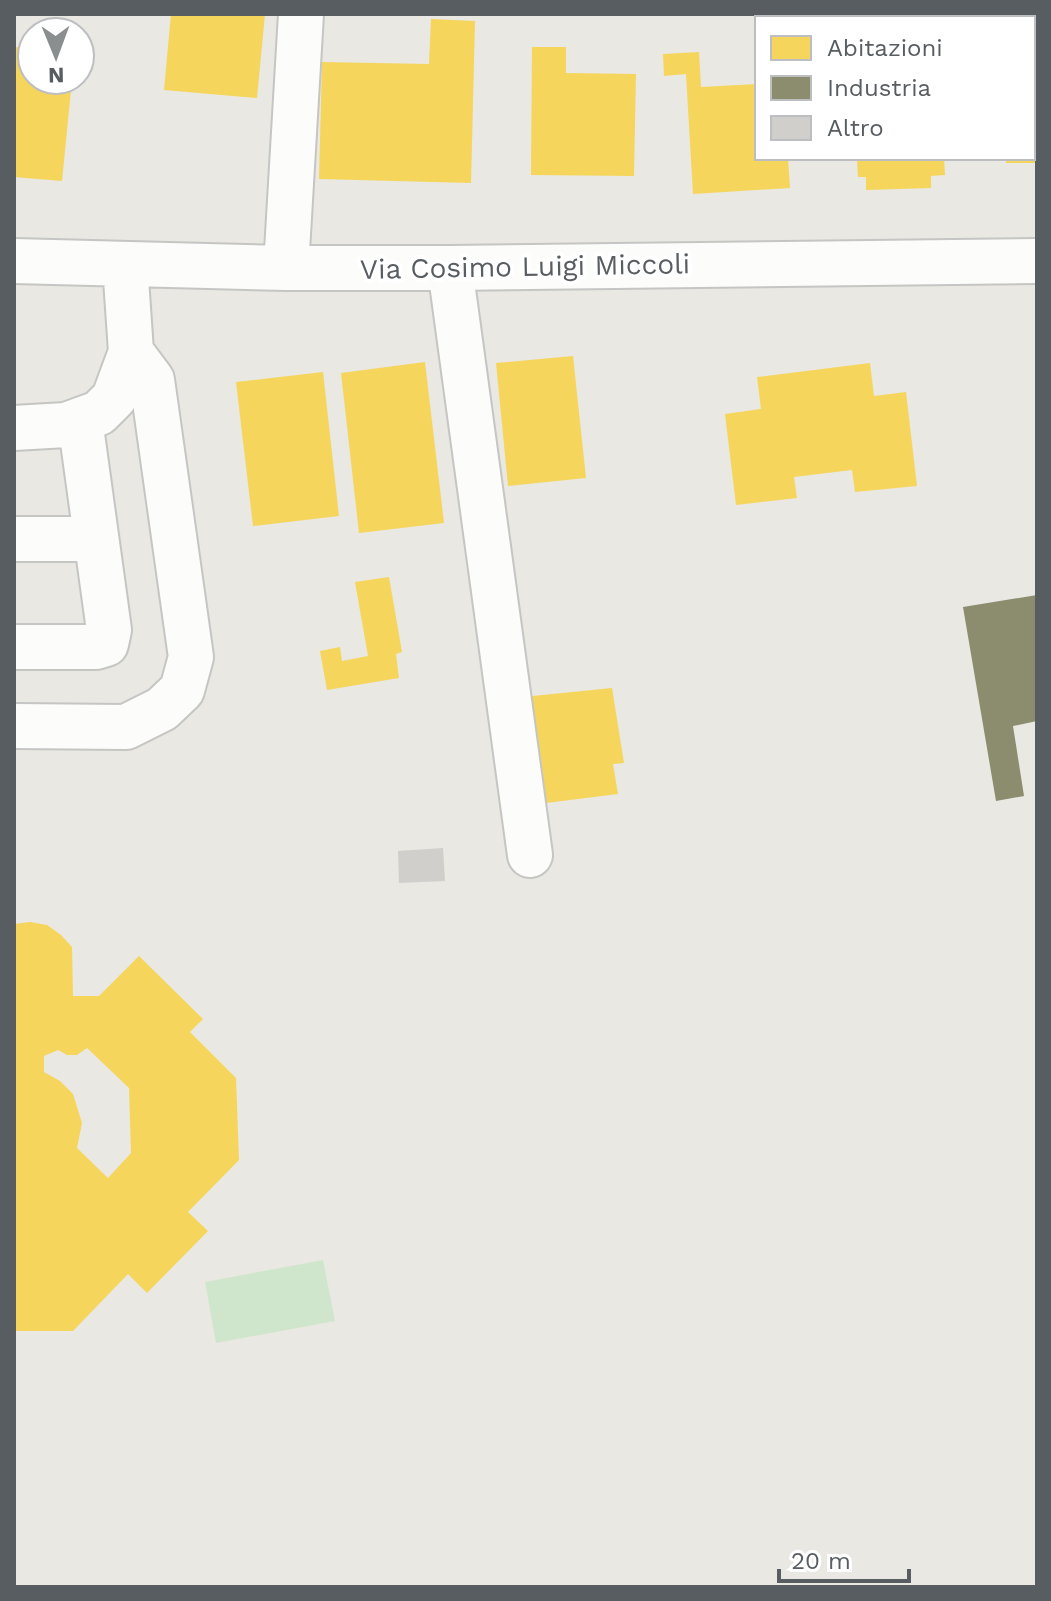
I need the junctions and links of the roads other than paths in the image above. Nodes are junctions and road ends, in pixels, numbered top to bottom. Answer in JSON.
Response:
{"nodes":[{"id":1,"x":301,"y":14,"type":"edge"},
{"id":2,"x":14,"y":261,"type":"edge"},
{"id":3,"x":1037,"y":261,"type":"edge"},
{"id":4,"x":125,"y":264,"type":"junction"},
{"id":5,"x":286,"y":268,"type":"junction"},
{"id":6,"x":450,"y":268,"type":"junction"},
{"id":7,"x":131,"y":352,"type":"junction"},
{"id":8,"x":80,"y":420,"type":"junction"},
{"id":9,"x":14,"y":428,"type":"edge"},
{"id":10,"x":14,"y":539,"type":"edge"},
{"id":11,"x":96,"y":539,"type":"junction"},
{"id":12,"x":14,"y":647,"type":"edge"},
{"id":13,"x":14,"y":726,"type":"edge"},
{"id":14,"x":530,"y":855,"type":"dead end"}],
"edges":[{"from":1,"to":5,"type":"street"},
{"from":2,"to":4,"type":"street","name":"Via Cosimo Luigi Miccoli"},
{"from":3,"to":6,"type":"street","name":"Via Cosimo Luigi Miccoli"},
{"from":4,"to":5,"type":"street","name":"Via Cosimo Luigi Miccoli"},
{"from":4,"to":7,"type":"street"},
{"from":5,"to":6,"type":"street","name":"Via Cosimo Luigi Miccoli"},
{"from":6,"to":14,"type":"street"},
{"from":7,"to":8,"type":"street"},
{"from":7,"to":13,"type":"street"},
{"from":8,"to":9,"type":"street"},
{"from":8,"to":11,"type":"street"},
{"from":10,"to":11,"type":"street"},
{"from":11,"to":12,"type":"street"}]}
